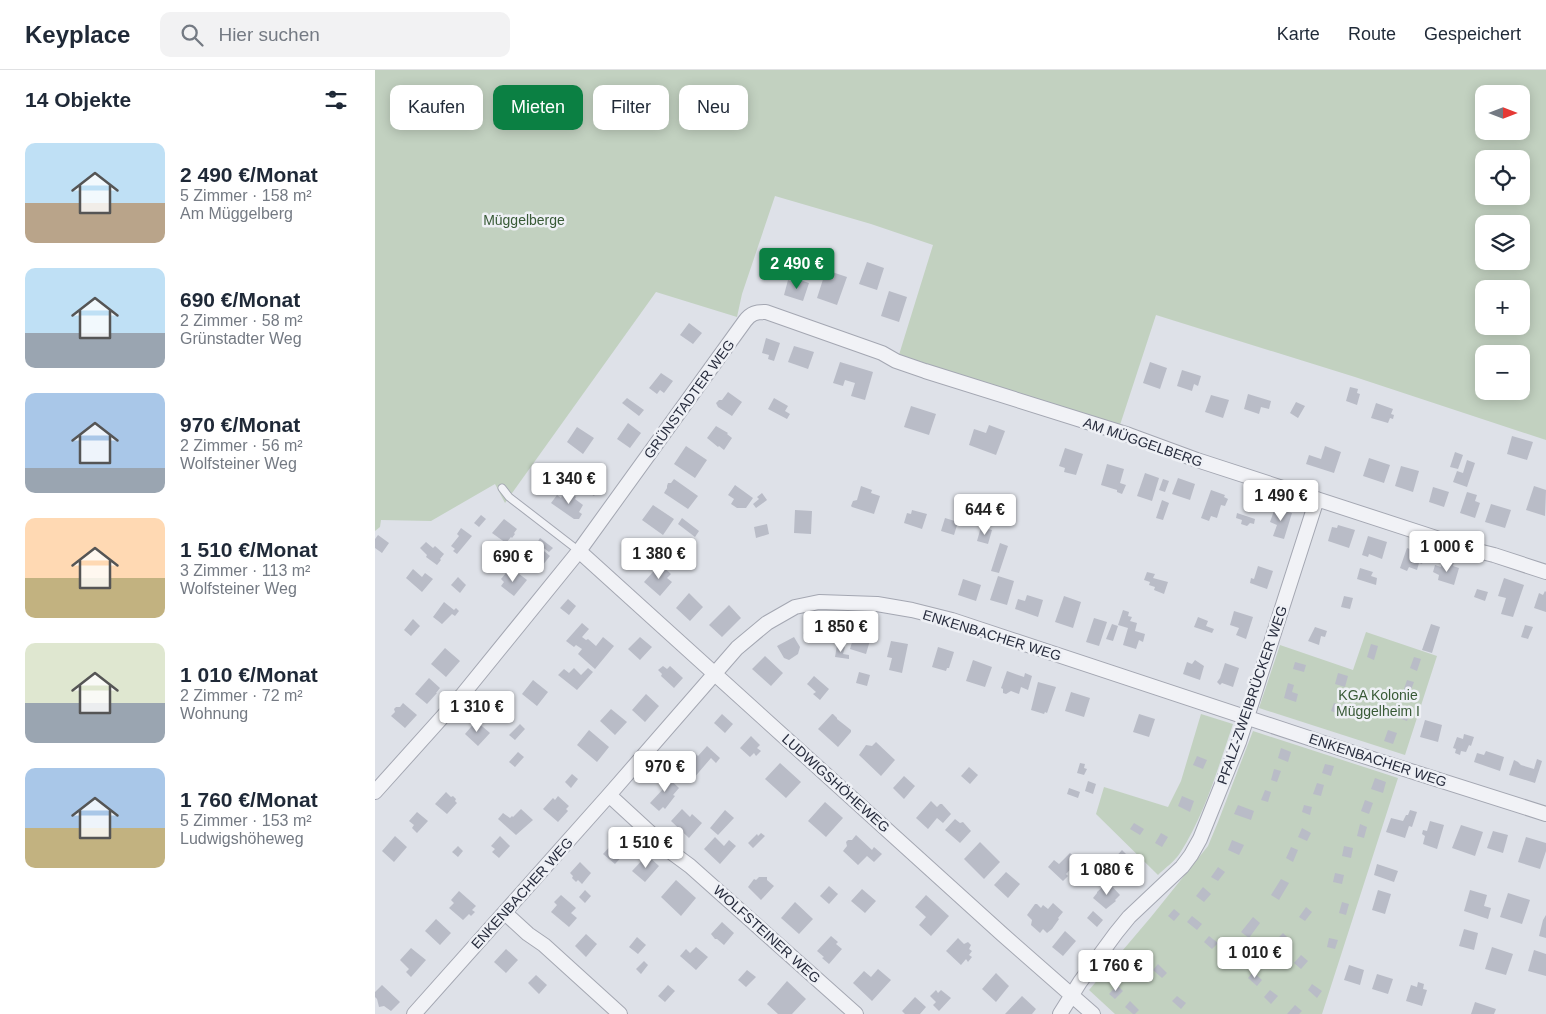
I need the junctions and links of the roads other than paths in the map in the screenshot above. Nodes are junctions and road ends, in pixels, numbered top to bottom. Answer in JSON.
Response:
{"nodes":[{"id":1,"x":745,"y":320,"type":"joint"},
{"id":2,"x":502,"y":488,"type":"dead end"},
{"id":3,"x":1317,"y":499,"type":"junction"},
{"id":4,"x":579,"y":550,"type":"junction"},
{"id":5,"x":1546,"y":572,"type":"edge"},
{"id":6,"x":715,"y":673,"type":"junction"},
{"id":7,"x":1247,"y":716,"type":"junction"},
{"id":8,"x":375,"y":792,"type":"edge"},
{"id":9,"x":609,"y":796,"type":"junction"},
{"id":10,"x":1546,"y":814,"type":"edge"},
{"id":11,"x":505,"y":913,"type":"junction"},
{"id":12,"x":1072,"y":995,"type":"junction"},
{"id":13,"x":414,"y":1014,"type":"edge"},
{"id":14,"x":620,"y":1014,"type":"edge"},
{"id":15,"x":856,"y":1014,"type":"edge"},
{"id":16,"x":1060,"y":1014,"type":"edge"},
{"id":17,"x":1093,"y":1014,"type":"edge"}],
"edges":[{"from":1,"to":3,"type":"street","name":"AM MÜGGELBERG"},
{"from":1,"to":4,"type":"street","name":"GRÜNSTADTER WEG"},
{"from":2,"to":4,"type":"lane"},
{"from":3,"to":5,"type":"street","name":"AM MÜGGELBERG"},
{"from":3,"to":7,"type":"street","name":"PFALZ-ZWEIBRÜCKER WEG"},
{"from":4,"to":6,"type":"street","name":"LUDWIGSHÖHEWEG"},
{"from":4,"to":8,"type":"street","name":"GRÜNSTADTER WEG"},
{"from":6,"to":7,"type":"street","name":"ENKENBACHER WEG"},
{"from":6,"to":9,"type":"street","name":"ENKENBACHER WEG"},
{"from":6,"to":12,"type":"street","name":"LUDWIGSHÖHEWEG"},
{"from":7,"to":10,"type":"street","name":"ENKENBACHER WEG"},
{"from":7,"to":12,"type":"street","name":"PFALZ-ZWEIBRÜCKER WEG"},
{"from":9,"to":11,"type":"street","name":"ENKENBACHER WEG"},
{"from":9,"to":15,"type":"street","name":"WOLFSTEINER WEG"},
{"from":11,"to":13,"type":"street","name":"ENKENBACHER WEG"},
{"from":11,"to":14,"type":"street"},
{"from":12,"to":16,"type":"street","name":"PFALZ-ZWEIBRÜCKER WEG"},
{"from":12,"to":17,"type":"street","name":"LUDWIGSHÖHEWEG"}]}
